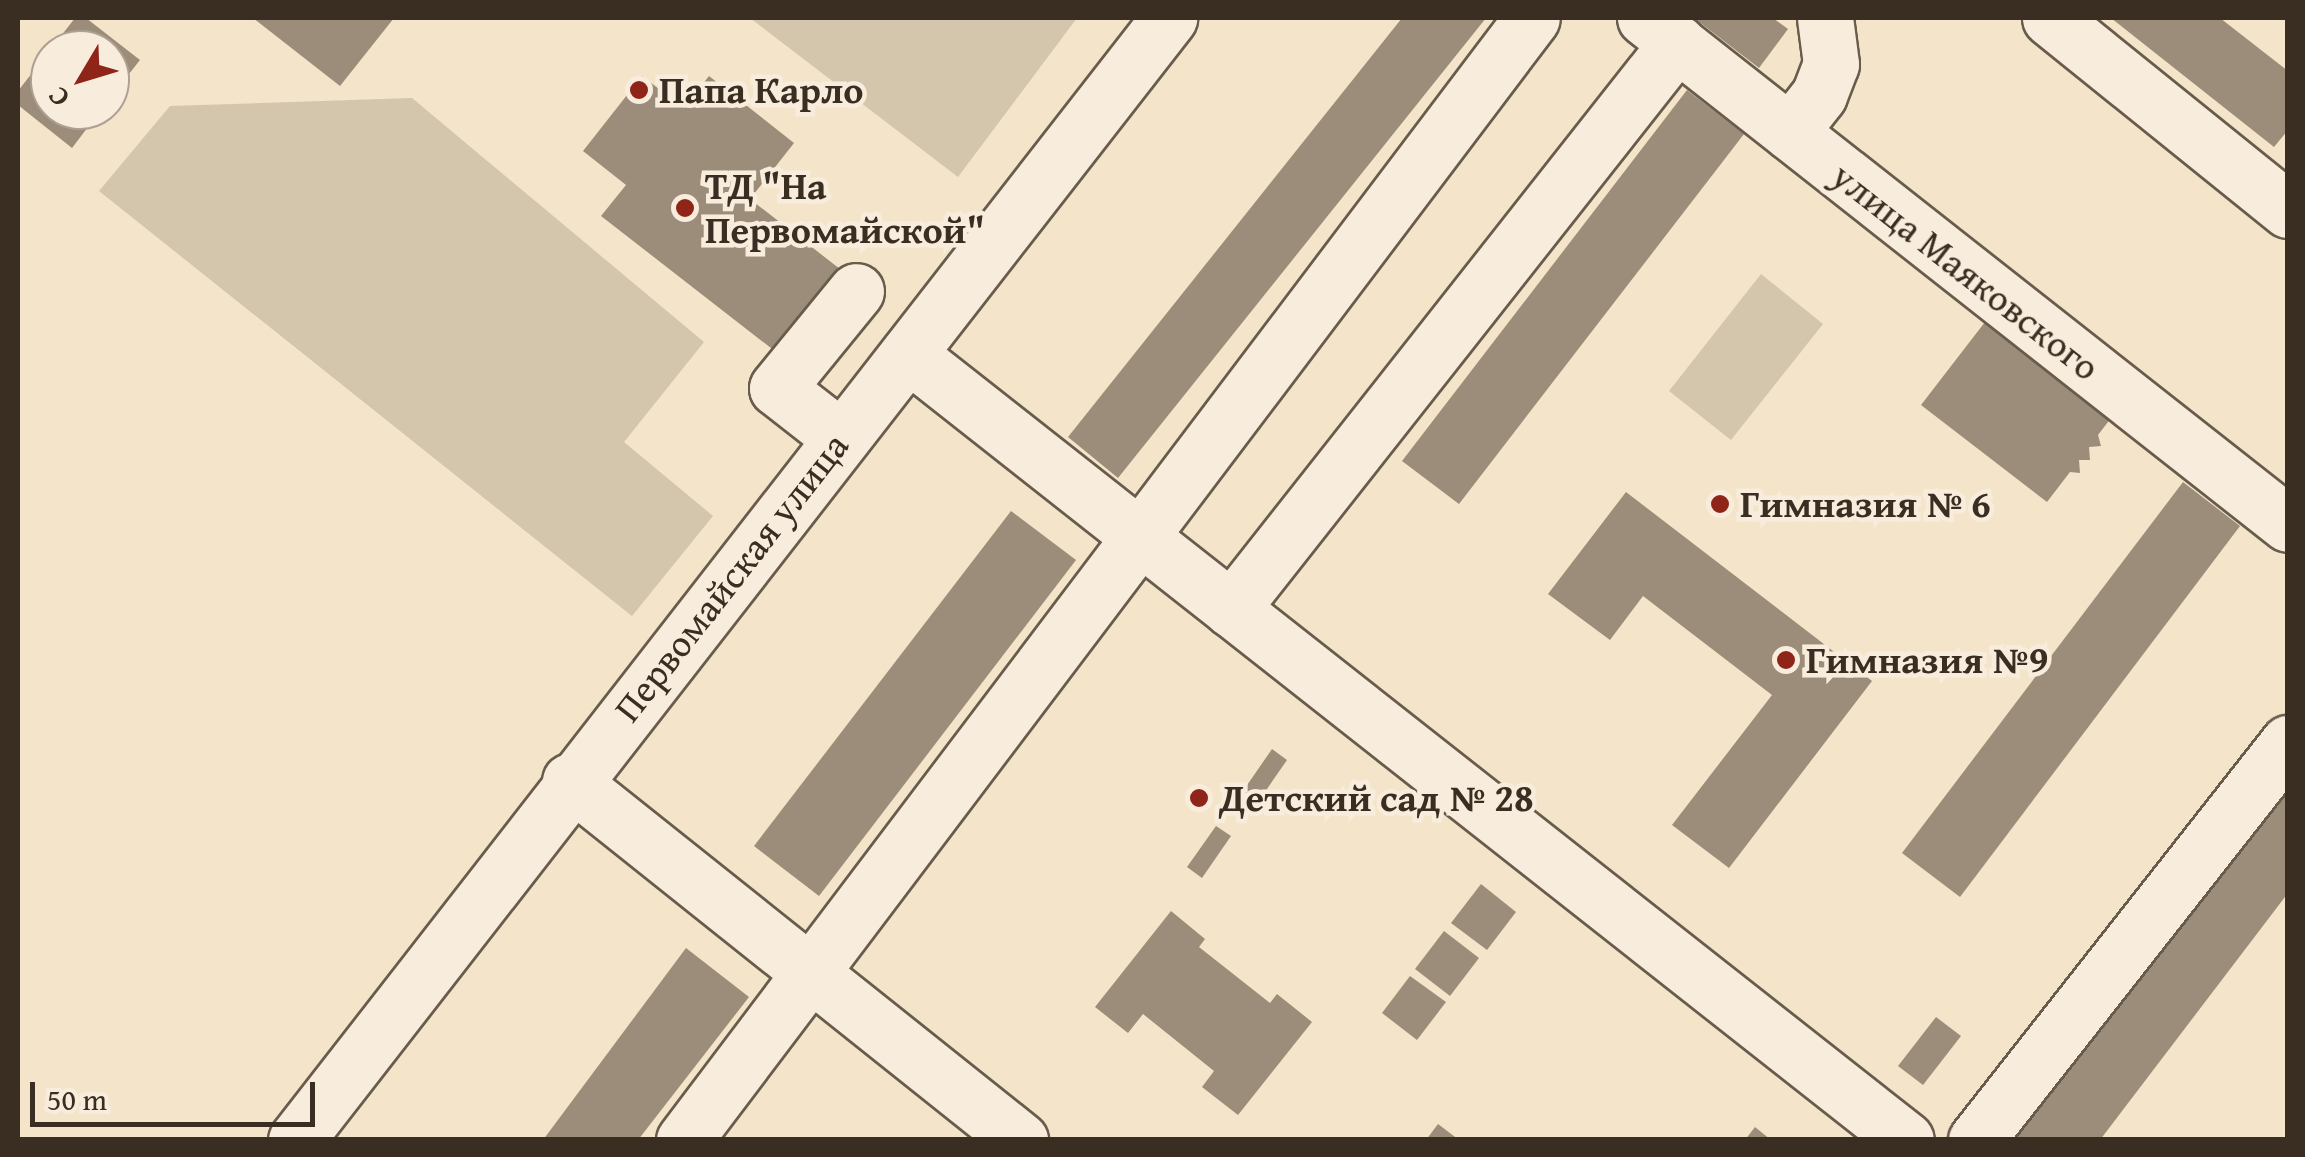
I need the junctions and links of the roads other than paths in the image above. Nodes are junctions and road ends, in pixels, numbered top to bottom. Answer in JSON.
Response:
{"nodes":[{"id":1,"x":1169,"y":18,"type":"edge"},
{"id":2,"x":1532,"y":18,"type":"edge"},
{"id":3,"x":1825,"y":18,"type":"edge"},
{"id":4,"x":2050,"y":18,"type":"edge"},
{"id":5,"x":1661,"y":30,"type":"edge"},
{"id":6,"x":1790,"y":132,"type":"junction"},
{"id":7,"x":2288,"y":210,"type":"edge"},
{"id":8,"x":856,"y":291,"type":"dead end"},
{"id":9,"x":908,"y":354,"type":"junction"},
{"id":10,"x":841,"y":438,"type":"junction"},
{"id":11,"x":2288,"y":524,"type":"edge"},
{"id":12,"x":1140,"y":537,"type":"junction"},
{"id":13,"x":1231,"y":610,"type":"junction"},
{"id":14,"x":2288,"y":743,"type":"edge"},
{"id":15,"x":570,"y":780,"type":"junction"},
{"id":16,"x":807,"y":972,"type":"junction"},
{"id":17,"x":296,"y":1140,"type":"edge"},
{"id":18,"x":684,"y":1140,"type":"edge"},
{"id":19,"x":1020,"y":1140,"type":"edge"},
{"id":20,"x":1906,"y":1140,"type":"edge"},
{"id":21,"x":1976,"y":1140,"type":"edge"}],
"edges":[{"from":1,"to":9,"type":"street","name":"Первомайская улица"},
{"from":2,"to":12,"type":"street"},
{"from":3,"to":6,"type":"street"},
{"from":4,"to":7,"type":"street"},
{"from":5,"to":6,"type":"street","name":"улица Маяковского"},
{"from":5,"to":13,"type":"street"},
{"from":6,"to":11,"type":"street","name":"улица Маяковского"},
{"from":8,"to":10,"type":"street"},
{"from":9,"to":10,"type":"street","name":"Первомайская улица"},
{"from":9,"to":12,"type":"street"},
{"from":10,"to":15,"type":"street","name":"Первомайская улица"},
{"from":12,"to":13,"type":"street"},
{"from":12,"to":16,"type":"street"},
{"from":13,"to":20,"type":"street"},
{"from":14,"to":21,"type":"street"},
{"from":15,"to":16,"type":"street"},
{"from":15,"to":17,"type":"street","name":"Первомайская улица"},
{"from":16,"to":18,"type":"street"},
{"from":16,"to":19,"type":"street"}]}
